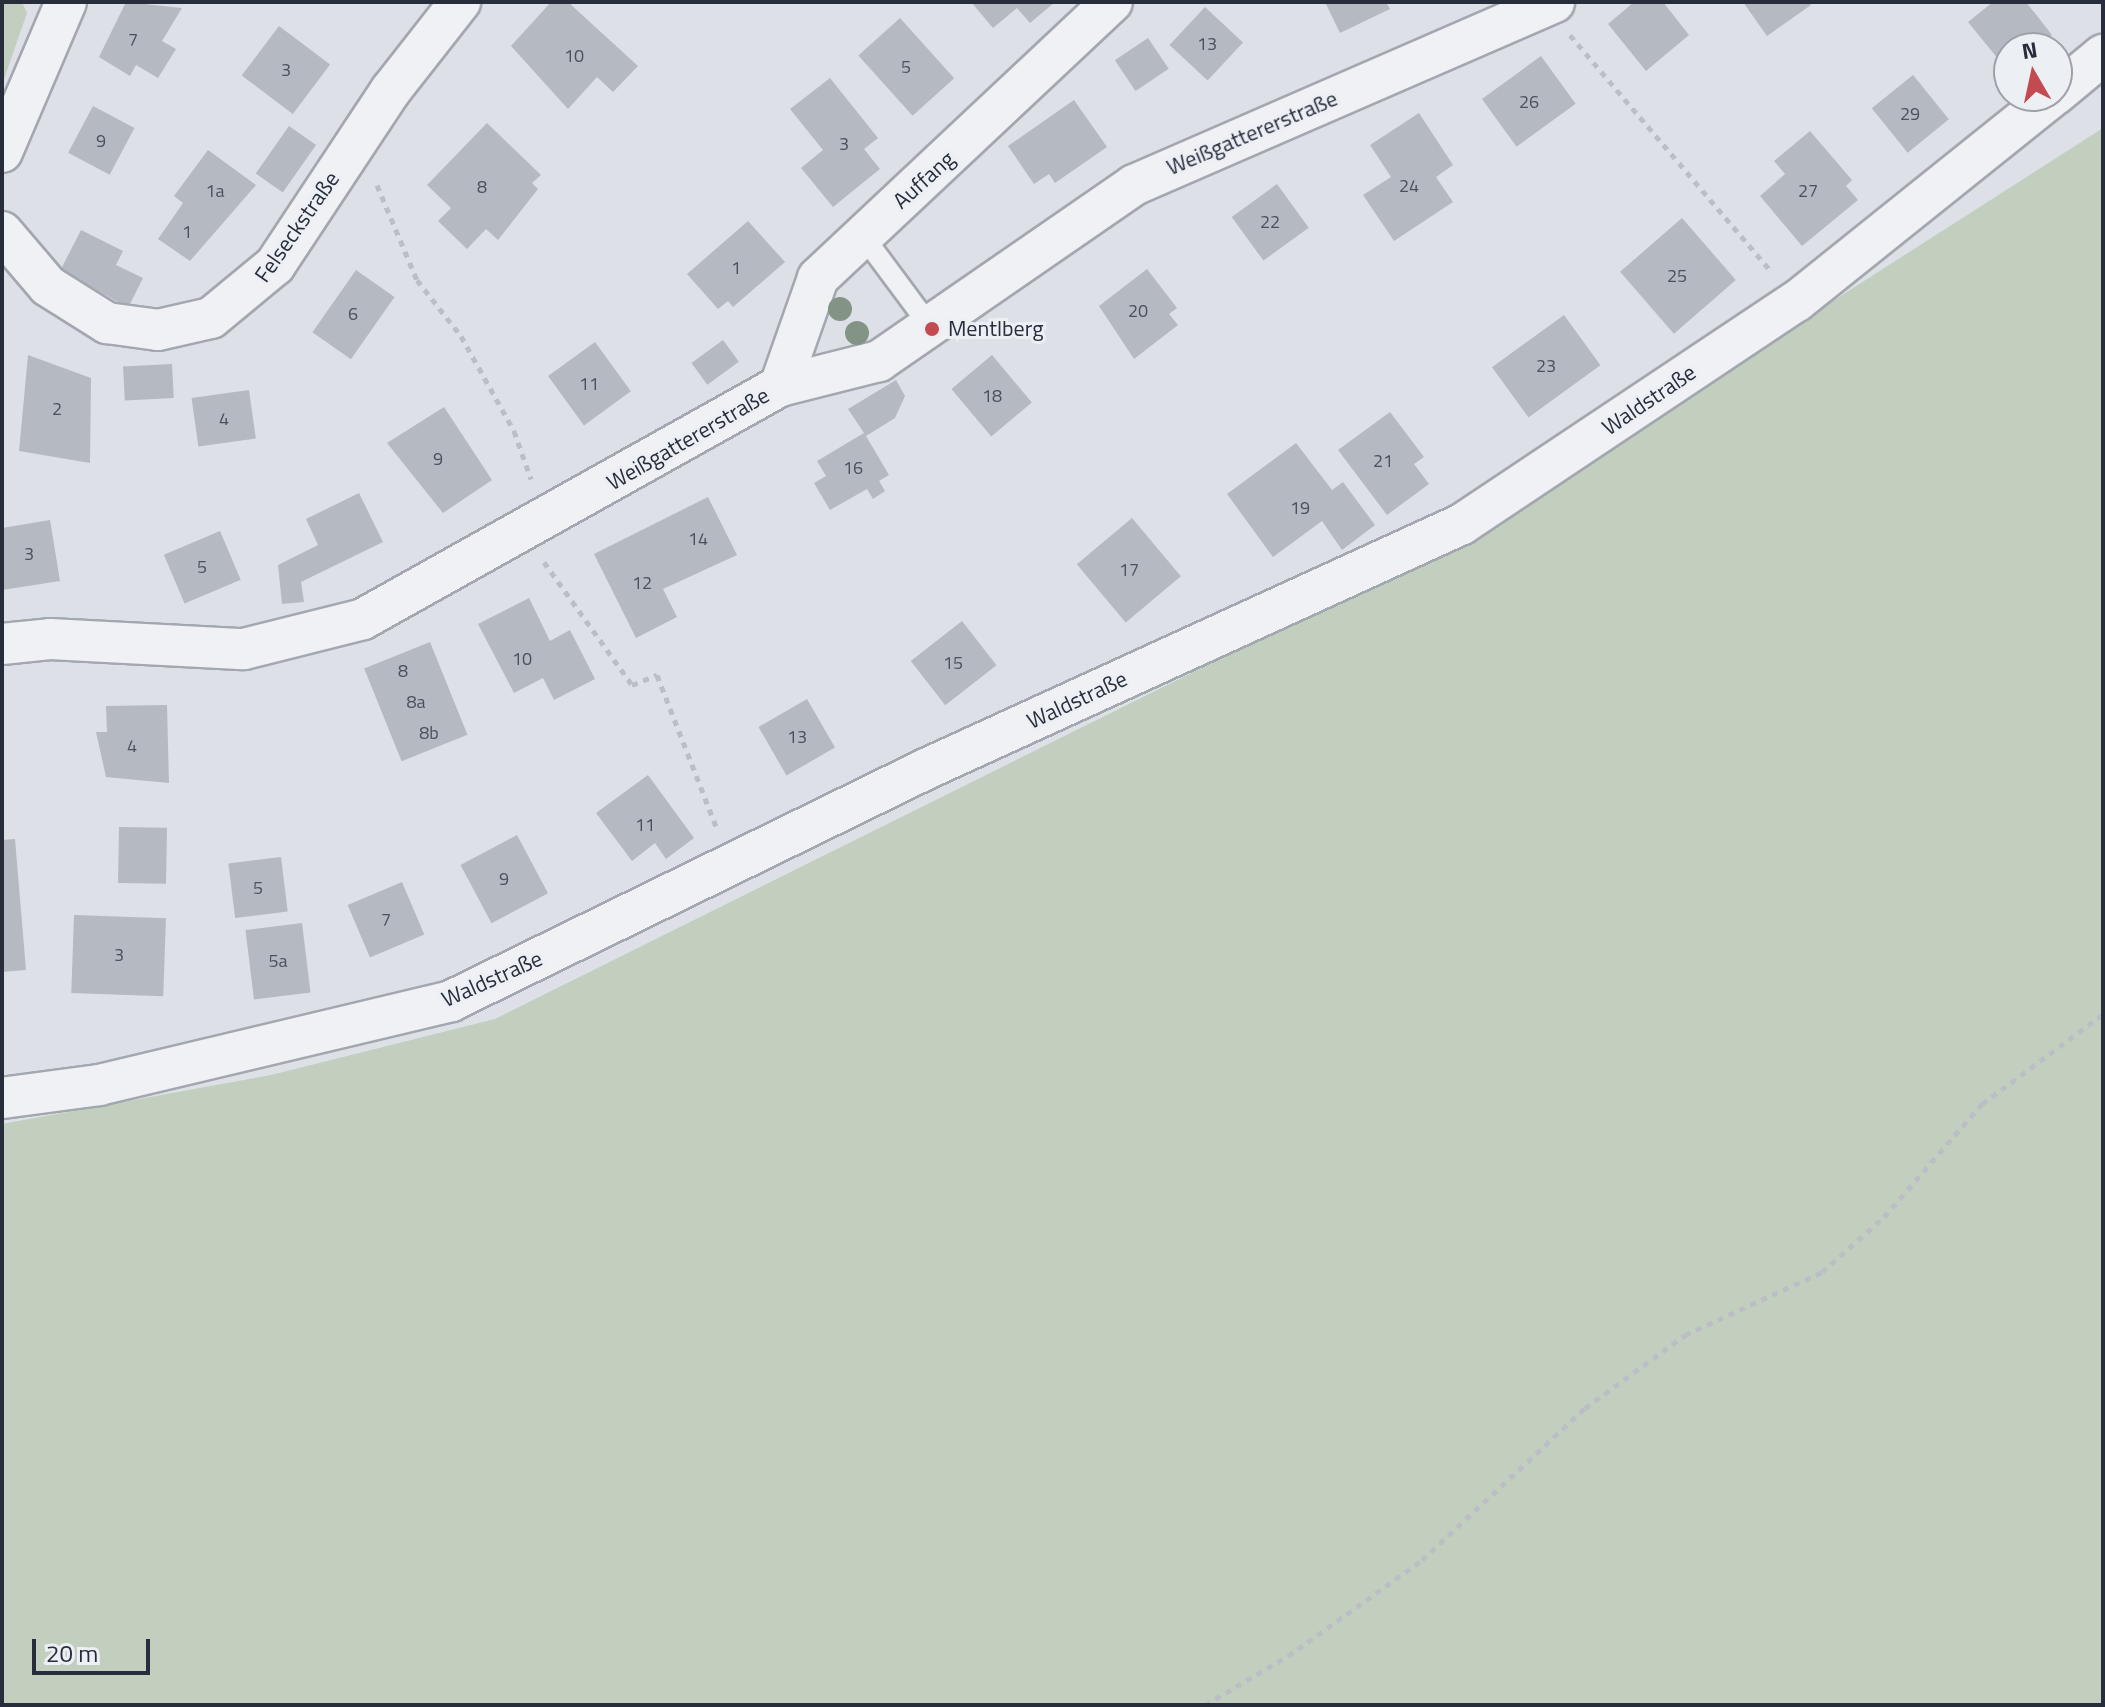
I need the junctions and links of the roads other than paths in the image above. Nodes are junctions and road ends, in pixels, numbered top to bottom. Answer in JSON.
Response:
{"nodes":[{"id":1,"x":66,"y":2,"type":"edge"},
{"id":2,"x":460,"y":2,"type":"edge"},
{"id":3,"x":1112,"y":2,"type":"edge"},
{"id":4,"x":1560,"y":16,"type":"edge"},
{"id":5,"x":2103,"y":55,"type":"edge"},
{"id":6,"x":2073,"y":79,"type":"edge"},
{"id":7,"x":2033,"y":112,"type":"edge"},
{"id":8,"x":2,"y":152,"type":"edge"},
{"id":9,"x":2,"y":232,"type":"edge"},
{"id":10,"x":863,"y":236,"type":"junction"},
{"id":11,"x":932,"y":329,"type":"junction"},
{"id":12,"x":780,"y":386,"type":"junction"},
{"id":13,"x":2,"y":644,"type":"edge"},
{"id":14,"x":2,"y":1098,"type":"edge"}],
"edges":[{"from":1,"to":8,"type":"street"},
{"from":2,"to":9,"type":"street","name":"Felseckstraße"},
{"from":3,"to":10,"type":"street","name":"Auffang"},
{"from":4,"to":11,"type":"street","name":"Weißgattererstraße"},
{"from":5,"to":6,"type":"street","name":"Waldstraße"},
{"from":7,"to":14,"type":"street","name":"Waldstraße"},
{"from":10,"to":11,"type":"lane"},
{"from":10,"to":12,"type":"street","name":"Auffang"},
{"from":11,"to":12,"type":"street","name":"Weißgattererstraße"},
{"from":12,"to":13,"type":"street","name":"Weißgattererstraße"}]}
